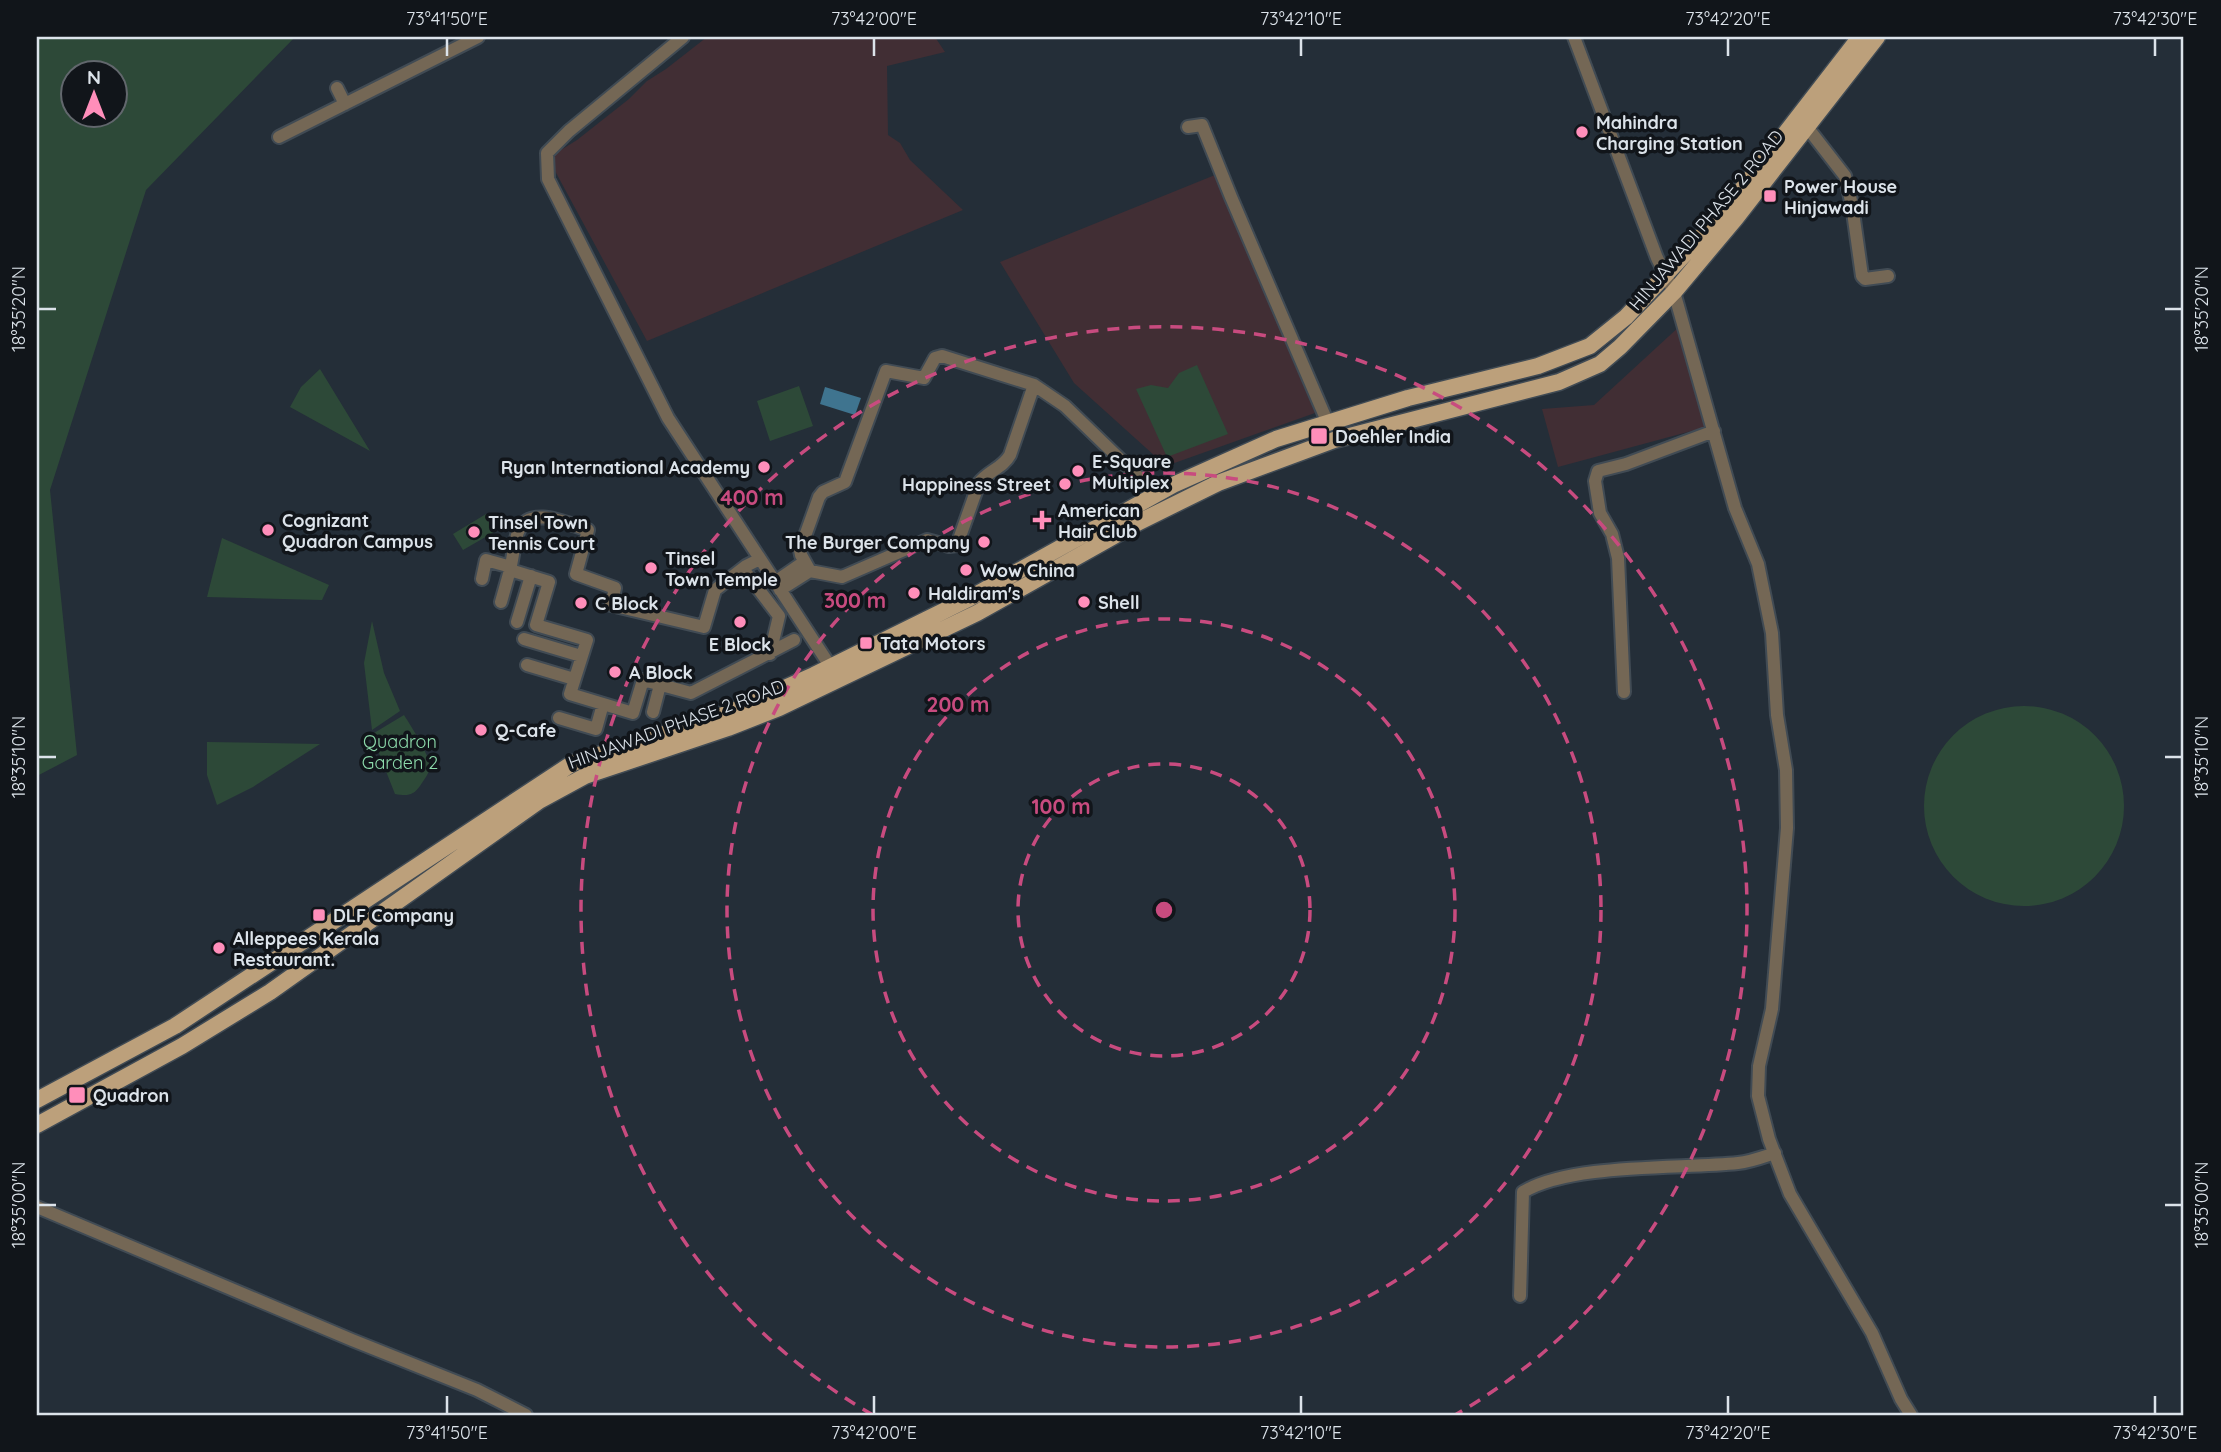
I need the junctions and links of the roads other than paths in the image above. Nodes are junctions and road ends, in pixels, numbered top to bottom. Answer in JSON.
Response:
{"nodes":[{"id":1,"x":478,"y":37,"type":"edge"},
{"id":2,"x":683,"y":37,"type":"edge"},
{"id":3,"x":1574,"y":37,"type":"edge"},
{"id":4,"x":1860,"y":37,"type":"edge"},
{"id":5,"x":1877,"y":37,"type":"edge"},
{"id":6,"x":337,"y":88,"type":"dead end"},
{"id":7,"x":345,"y":104,"type":"junction"},
{"id":8,"x":1188,"y":127,"type":"dead end"},
{"id":9,"x":1807,"y":128,"type":"junction"},
{"id":10,"x":279,"y":136,"type":"dead end"},
{"id":11,"x":1666,"y":276,"type":"junction"},
{"id":12,"x":1888,"y":276,"type":"dead end"},
{"id":13,"x":1674,"y":292,"type":"junction"},
{"id":14,"x":1034,"y":385,"type":"junction"},
{"id":15,"x":1327,"y":421,"type":"junction"},
{"id":16,"x":1714,"y":431,"type":"junction"},
{"id":17,"x":1334,"y":440,"type":"junction"},
{"id":18,"x":1156,"y":494,"type":"junction"},
{"id":19,"x":760,"y":559,"type":"junction"},
{"id":20,"x":807,"y":567,"type":"junction"},
{"id":21,"x":510,"y":569,"type":"junction"},
{"id":22,"x":743,"y":569,"type":"junction"},
{"id":23,"x":531,"y":576,"type":"junction"},
{"id":24,"x":481,"y":579,"type":"dead end"},
{"id":25,"x":778,"y":586,"type":"junction"},
{"id":26,"x":501,"y":602,"type":"dead end"},
{"id":27,"x":779,"y":616,"type":"junction"},
{"id":28,"x":517,"y":622,"type":"dead end"},
{"id":29,"x":524,"y":639,"type":"dead end"},
{"id":30,"x":770,"y":654,"type":"junction"},
{"id":31,"x":582,"y":656,"type":"junction"},
{"id":32,"x":527,"y":665,"type":"dead end"},
{"id":33,"x":835,"y":673,"type":"junction"},
{"id":34,"x":574,"y":680,"type":"junction"},
{"id":35,"x":660,"y":685,"type":"junction"},
{"id":36,"x":1624,"y":692,"type":"dead end"},
{"id":37,"x":603,"y":704,"type":"junction"},
{"id":38,"x":653,"y":712,"type":"dead end"},
{"id":39,"x":559,"y":718,"type":"dead end"},
{"id":40,"x":37,"y":1100,"type":"edge"},
{"id":41,"x":37,"y":1125,"type":"edge"},
{"id":42,"x":1774,"y":1153,"type":"junction"},
{"id":43,"x":37,"y":1207,"type":"edge"},
{"id":44,"x":1520,"y":1296,"type":"dead end"},
{"id":45,"x":526,"y":1415,"type":"edge"},
{"id":46,"x":1911,"y":1415,"type":"edge"}],
"edges":[{"from":1,"to":7,"type":"street"},
{"from":2,"to":19,"type":"street"},
{"from":3,"to":11,"type":"street"},
{"from":4,"to":11,"type":"main road","name":"HINJAWADI PHASE 2 ROAD"},
{"from":5,"to":9,"type":"main road","name":"HINJAWADI PHASE 2 ROAD"},
{"from":6,"to":7,"type":"street"},
{"from":7,"to":10,"type":"street"},
{"from":8,"to":15,"type":"street"},
{"from":9,"to":12,"type":"street"},
{"from":9,"to":13,"type":"main road","name":"HINJAWADI PHASE 2 ROAD"},
{"from":11,"to":13,"type":"street"},
{"from":11,"to":15,"type":"main road","name":"HINJAWADI PHASE 2 ROAD"},
{"from":13,"to":16,"type":"street"},
{"from":13,"to":17,"type":"main road","name":"HINJAWADI PHASE 2 ROAD"},
{"from":14,"to":18,"type":"street"},
{"from":14,"to":20,"type":"street"},
{"from":14,"to":20,"type":"street"},
{"from":15,"to":17,"type":"main road"},
{"from":15,"to":18,"type":"main road","name":"HINJAWADI PHASE 2 ROAD"},
{"from":16,"to":36,"type":"street"},
{"from":16,"to":42,"type":"street"},
{"from":17,"to":33,"type":"main road","name":"HINJAWADI PHASE 2 ROAD"},
{"from":18,"to":33,"type":"main road","name":"HINJAWADI PHASE 2 ROAD"},
{"from":19,"to":22,"type":"street"},
{"from":19,"to":25,"type":"street"},
{"from":20,"to":25,"type":"street"},
{"from":21,"to":22,"type":"street"},
{"from":21,"to":23,"type":"street"},
{"from":21,"to":24,"type":"street"},
{"from":21,"to":26,"type":"street"},
{"from":22,"to":27,"type":"street"},
{"from":23,"to":28,"type":"street"},
{"from":23,"to":31,"type":"street"},
{"from":25,"to":33,"type":"street"},
{"from":27,"to":30,"type":"street"},
{"from":27,"to":30,"type":"street"},
{"from":29,"to":31,"type":"street"},
{"from":30,"to":35,"type":"street"},
{"from":31,"to":34,"type":"street"},
{"from":32,"to":34,"type":"street"},
{"from":33,"to":40,"type":"main road","name":"HINJAWADI PHASE 2 ROAD"},
{"from":33,"to":41,"type":"main road","name":"HINJAWADI PHASE 2 ROAD"},
{"from":34,"to":37,"type":"street"},
{"from":35,"to":37,"type":"street"},
{"from":35,"to":38,"type":"street"},
{"from":37,"to":39,"type":"street"},
{"from":42,"to":44,"type":"street"},
{"from":42,"to":46,"type":"street"},
{"from":43,"to":45,"type":"street"}]}
